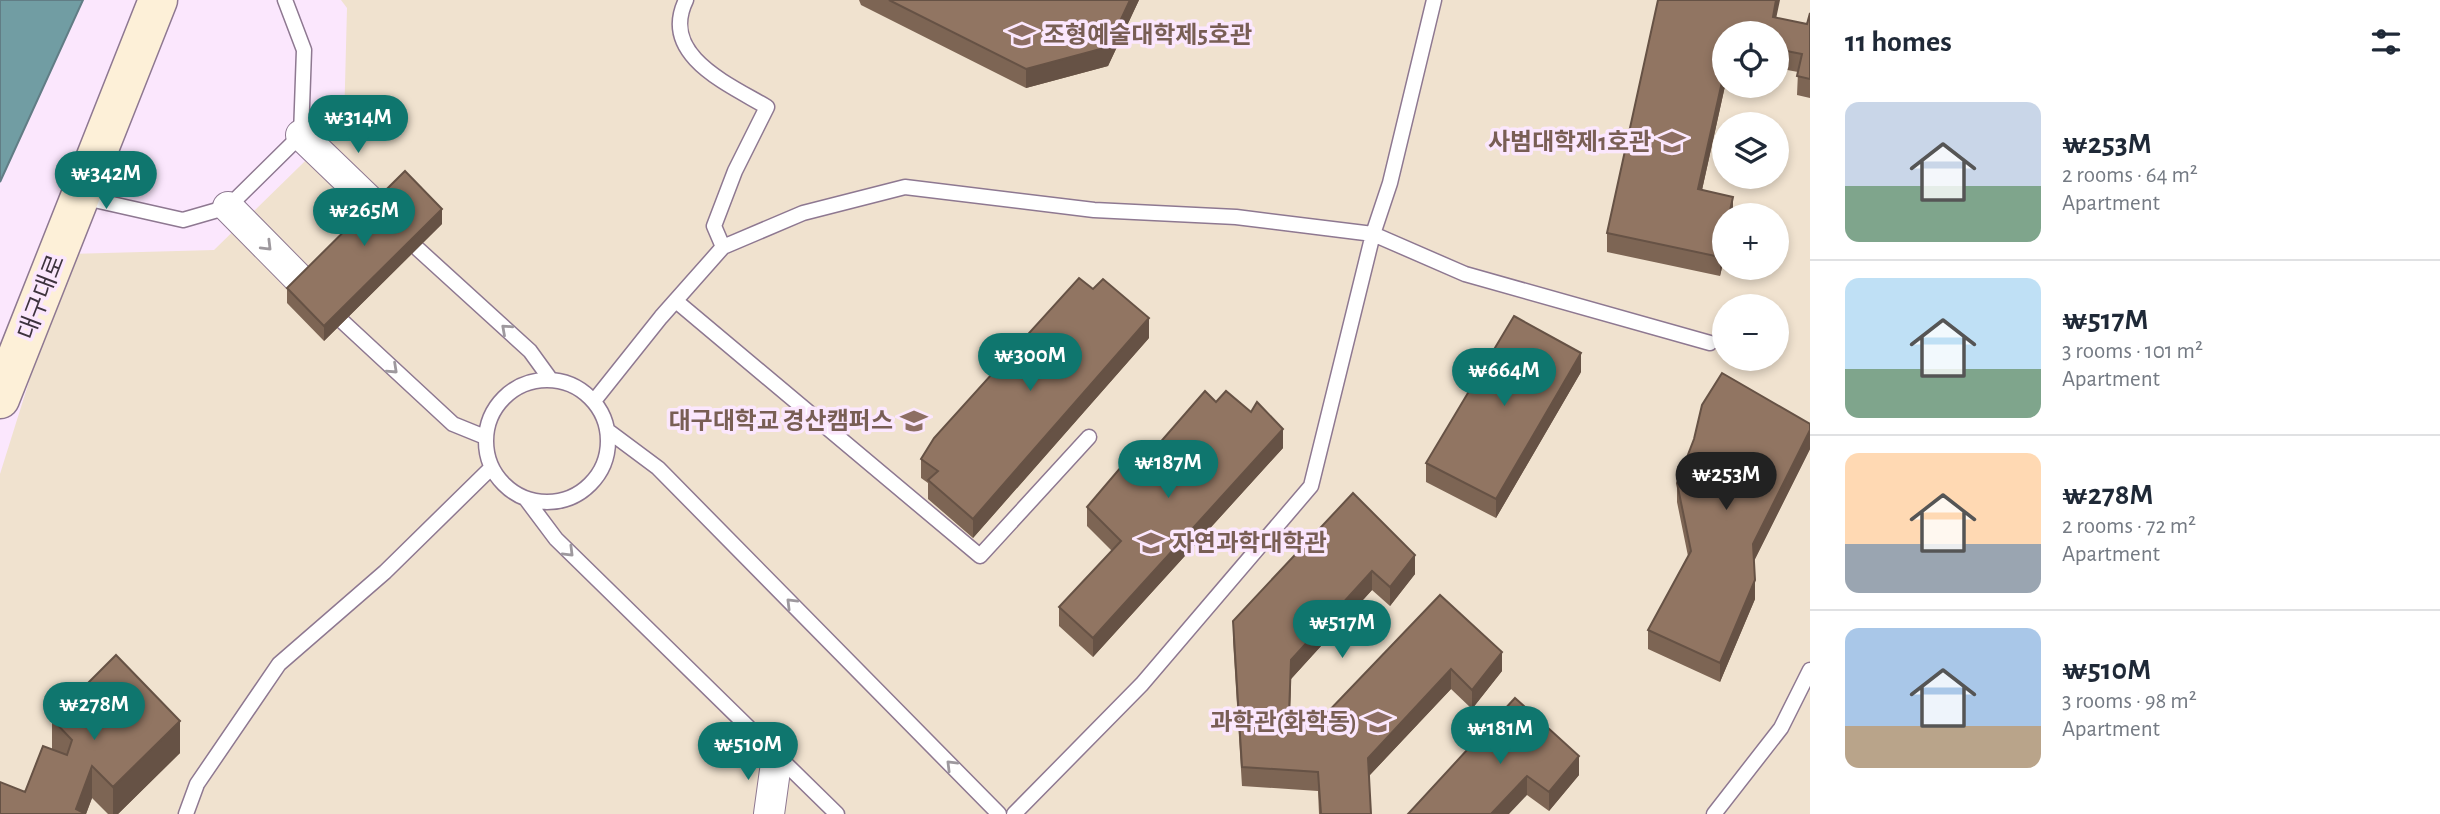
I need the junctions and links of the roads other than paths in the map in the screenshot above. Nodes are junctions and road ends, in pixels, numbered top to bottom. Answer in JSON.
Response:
{"nodes":[{"id":1,"x":158,"y":0,"type":"edge"},
{"id":2,"x":285,"y":0,"type":"edge"},
{"id":3,"x":686,"y":0,"type":"edge"},
{"id":4,"x":1434,"y":0,"type":"edge"},
{"id":5,"x":301,"y":135,"type":"junction"},
{"id":6,"x":79,"y":197,"type":"junction"},
{"id":7,"x":228,"y":207,"type":"junction"},
{"id":8,"x":380,"y":211,"type":"edge"},
{"id":9,"x":1373,"y":234,"type":"junction"},
{"id":10,"x":723,"y":247,"type":"junction"},
{"id":11,"x":418,"y":249,"type":"edge"},
{"id":12,"x":305,"y":285,"type":"edge"},
{"id":13,"x":676,"y":301,"type":"junction"},
{"id":14,"x":343,"y":322,"type":"edge"},
{"id":15,"x":1710,"y":343,"type":"dead end"},
{"id":16,"x":551,"y":380,"type":"junction"},
{"id":17,"x":0,"y":399,"type":"edge"},
{"id":18,"x":594,"y":401,"type":"junction"},
{"id":19,"x":607,"y":430,"type":"junction"},
{"id":20,"x":485,"y":437,"type":"junction"},
{"id":21,"x":1089,"y":437,"type":"dead end"},
{"id":22,"x":491,"y":468,"type":"junction"},
{"id":23,"x":527,"y":499,"type":"junction"},
{"id":24,"x":1810,"y":670,"type":"edge"},
{"id":25,"x":777,"y":756,"type":"junction"},
{"id":26,"x":186,"y":814,"type":"edge"},
{"id":27,"x":769,"y":814,"type":"edge"},
{"id":28,"x":836,"y":814,"type":"edge"},
{"id":29,"x":999,"y":814,"type":"edge"},
{"id":30,"x":1014,"y":814,"type":"edge"},
{"id":31,"x":1714,"y":814,"type":"edge"}],
"edges":[{"from":1,"to":6,"type":"street","name":"대구대로"},
{"from":2,"to":5,"type":"lane"},
{"from":3,"to":10,"type":"lane"},
{"from":4,"to":9,"type":"lane"},
{"from":5,"to":7,"type":"lane"},
{"from":5,"to":8,"type":"street"},
{"from":6,"to":7,"type":"lane"},
{"from":6,"to":17,"type":"street","name":"대구대로"},
{"from":7,"to":12,"type":"street","one_way":true},
{"from":9,"to":10,"type":"lane"},
{"from":9,"to":15,"type":"lane"},
{"from":9,"to":30,"type":"lane"},
{"from":10,"to":13,"type":"lane"},
{"from":16,"to":11,"type":"lane","one_way":true},
{"from":13,"to":18,"type":"lane"},
{"from":13,"to":21,"type":"lane"},
{"from":14,"to":20,"type":"lane","one_way":true},
{"from":16,"to":18,"type":"lane"},
{"from":16,"to":20,"type":"lane"},
{"from":18,"to":19,"type":"lane"},
{"from":19,"to":23,"type":"lane"},
{"from":29,"to":19,"type":"lane","one_way":true},
{"from":20,"to":22,"type":"lane"},
{"from":22,"to":23,"type":"lane"},
{"from":22,"to":26,"type":"lane"},
{"from":23,"to":25,"type":"lane","one_way":true},
{"from":24,"to":31,"type":"lane"},
{"from":25,"to":27,"type":"street"},
{"from":25,"to":28,"type":"lane"}]}
